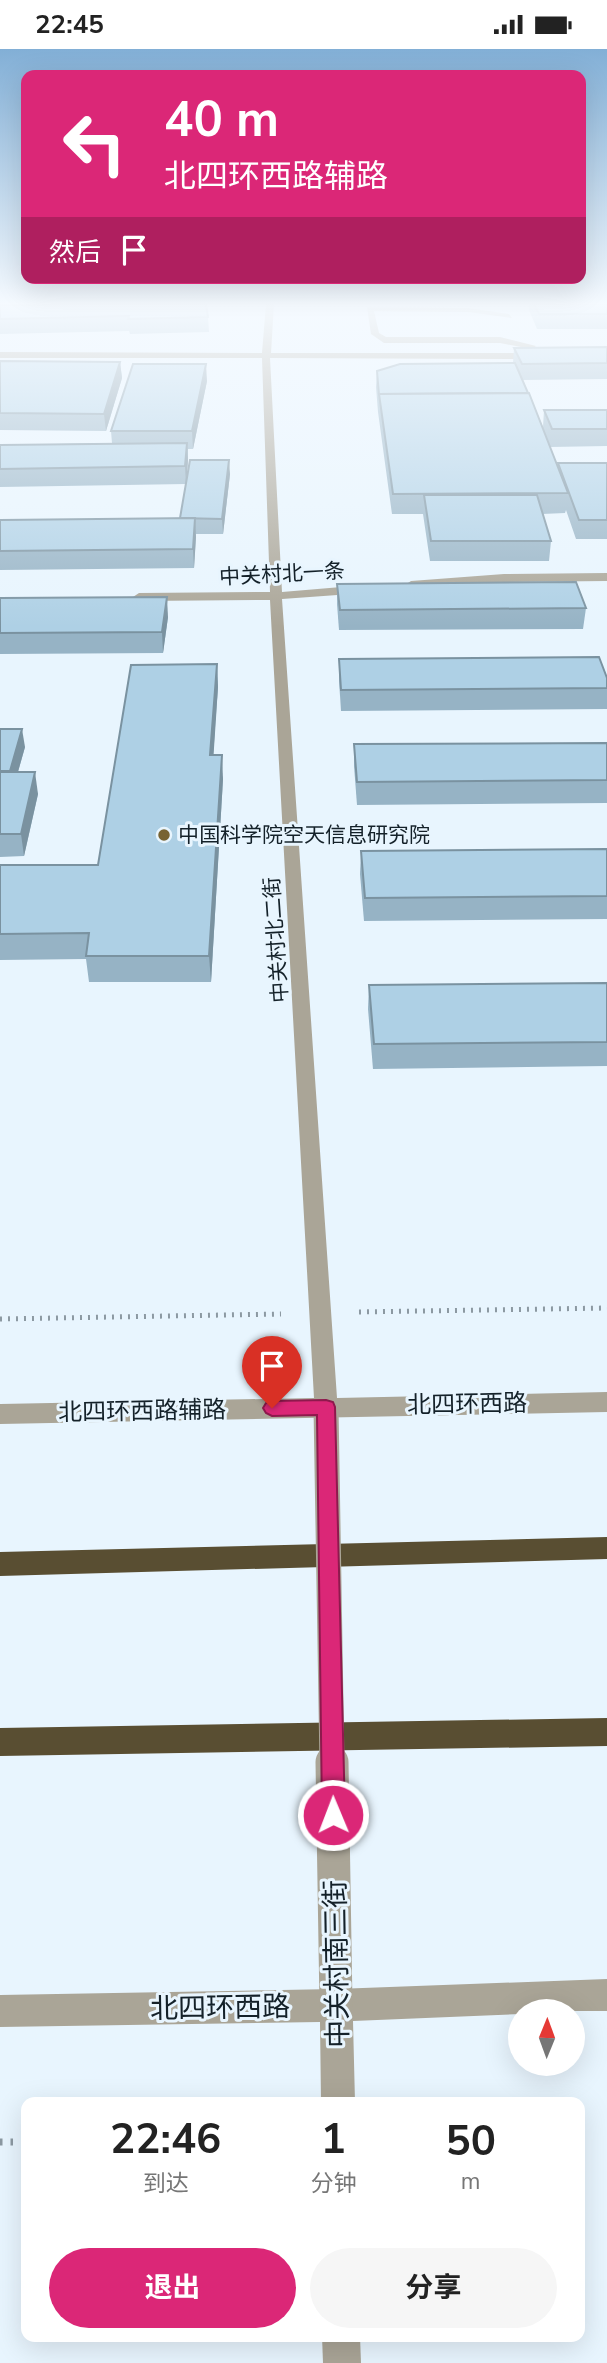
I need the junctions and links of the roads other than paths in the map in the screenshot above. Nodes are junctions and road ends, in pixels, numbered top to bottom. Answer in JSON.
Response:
{"nodes":[{"id":1,"x":268,"y":412,"type":"edge"},
{"id":2,"x":607,"y":577,"type":"edge"},
{"id":3,"x":397,"y":586,"type":"edge"},
{"id":4,"x":383,"y":587,"type":"edge"},
{"id":5,"x":276,"y":596,"type":"junction"},
{"id":6,"x":124,"y":598,"type":"edge"},
{"id":7,"x":607,"y":1402,"type":"edge"},
{"id":8,"x":326,"y":1407,"type":"junction"},
{"id":9,"x":0,"y":1414,"type":"edge"},
{"id":10,"x":607,"y":1548,"type":"edge"},
{"id":11,"x":0,"y":1564,"type":"edge"},
{"id":12,"x":607,"y":1732,"type":"edge"},
{"id":13,"x":0,"y":1742,"type":"edge"},
{"id":14,"x":607,"y":1995,"type":"edge"},
{"id":15,"x":336,"y":2005,"type":"junction"},
{"id":16,"x":0,"y":2011,"type":"edge"},
{"id":17,"x":338,"y":2097,"type":"edge"},
{"id":18,"x":341,"y":2342,"type":"edge"},
{"id":19,"x":342,"y":2363,"type":"edge"}],
"edges":[{"from":1,"to":5,"type":"street","name":"中关村北二街"},
{"from":2,"to":3,"type":"street"},
{"from":4,"to":5,"type":"street","name":"中关村北一条"},
{"from":5,"to":6,"type":"street","name":"中关村北一条"},
{"from":5,"to":8,"type":"street","name":"中关村北二街"},
{"from":7,"to":8,"type":"street","name":"北四环西路"},
{"from":8,"to":9,"type":"street","name":"北四环西路辅路"},
{"from":8,"to":15,"type":"street","name":"中关村南三街","bridge":true},
{"from":10,"to":11,"type":"highway"},
{"from":12,"to":13,"type":"highway"},
{"from":14,"to":15,"type":"street","name":"北四环西路"},
{"from":15,"to":16,"type":"street","name":"北四环西路"},
{"from":15,"to":17,"type":"street","name":"中关村南三街"},
{"from":18,"to":19,"type":"street"}]}
